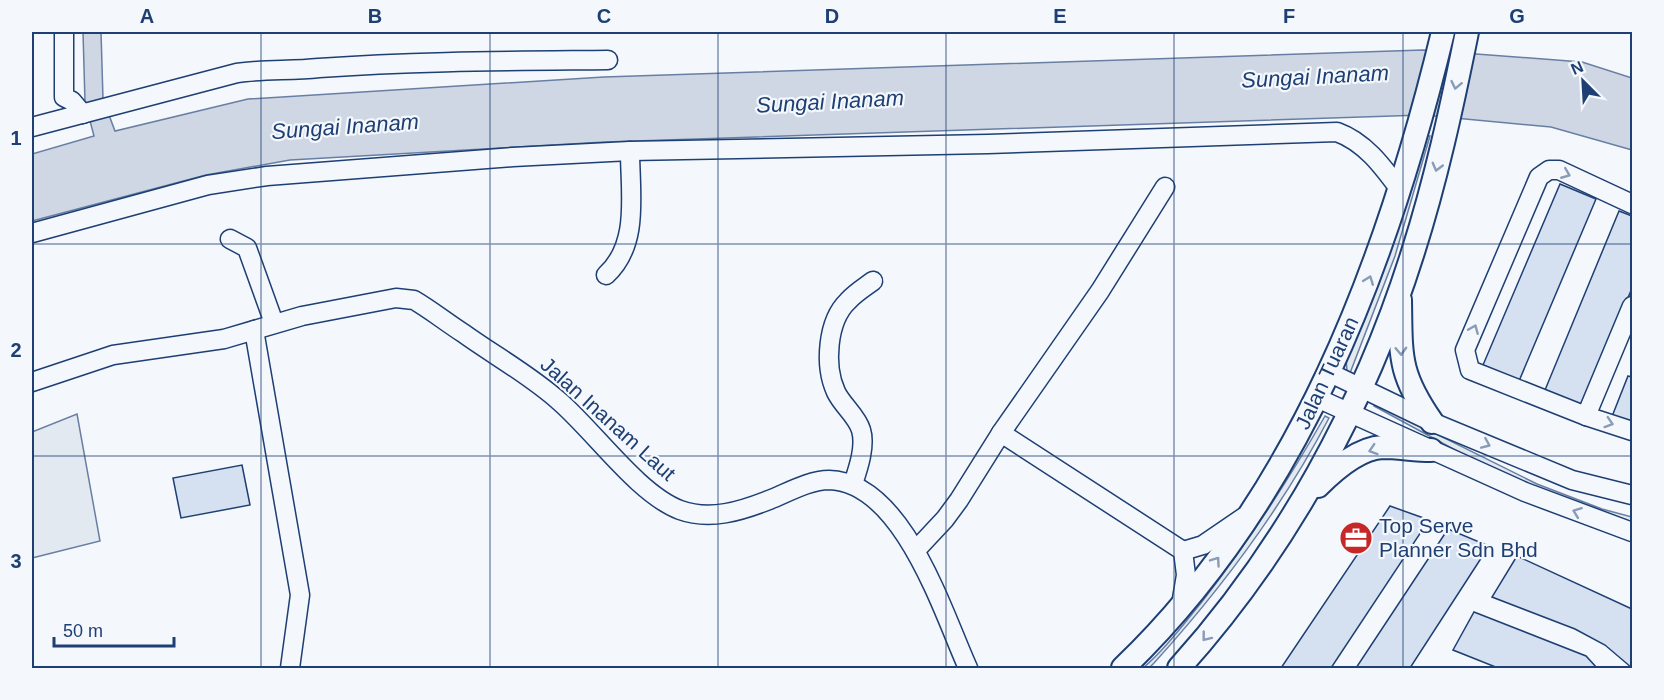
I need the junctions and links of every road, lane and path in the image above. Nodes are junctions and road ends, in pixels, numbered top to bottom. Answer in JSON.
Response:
{"nodes":[{"id":1,"x":64,"y":32,"type":"edge"},
{"id":2,"x":1443,"y":33,"type":"edge"},
{"id":3,"x":1467,"y":34,"type":"edge"},
{"id":4,"x":609,"y":60,"type":"dead end"},
{"id":5,"x":82,"y":114,"type":"junction"},
{"id":6,"x":32,"y":127,"type":"edge"},
{"id":7,"x":630,"y":151,"type":"junction"},
{"id":8,"x":1165,"y":187,"type":"dead end"},
{"id":9,"x":1400,"y":190,"type":"junction"},
{"id":10,"x":1632,"y":204,"type":"edge"},
{"id":11,"x":32,"y":233,"type":"edge"},
{"id":12,"x":230,"y":238,"type":"dead end"},
{"id":13,"x":606,"y":275,"type":"dead end"},
{"id":14,"x":873,"y":281,"type":"dead end"},
{"id":15,"x":1400,"y":292,"type":"junction"},
{"id":16,"x":1632,"y":306,"type":"edge"},
{"id":17,"x":274,"y":323,"type":"junction"},
{"id":18,"x":254,"y":330,"type":"junction"},
{"id":19,"x":1328,"y":372,"type":"junction"},
{"id":20,"x":32,"y":382,"type":"edge"},
{"id":21,"x":1360,"y":387,"type":"junction"},
{"id":22,"x":1317,"y":398,"type":"junction"},
{"id":23,"x":1349,"y":413,"type":"junction"},
{"id":24,"x":1586,"y":416,"type":"junction"},
{"id":25,"x":1432,"y":422,"type":"junction"},
{"id":26,"x":1632,"y":431,"type":"edge"},
{"id":27,"x":1001,"y":434,"type":"junction"},
{"id":28,"x":1431,"y":450,"type":"junction"},
{"id":29,"x":853,"y":484,"type":"junction"},
{"id":30,"x":1632,"y":495,"type":"edge"},
{"id":31,"x":1300,"y":504,"type":"junction"},
{"id":32,"x":1251,"y":512,"type":"junction"},
{"id":33,"x":1632,"y":532,"type":"edge"},
{"id":34,"x":916,"y":550,"type":"junction"},
{"id":35,"x":1183,"y":551,"type":"junction"},
{"id":36,"x":1180,"y":607,"type":"junction"},
{"id":37,"x":968,"y":667,"type":"edge"},
{"id":38,"x":290,"y":669,"type":"edge"},
{"id":39,"x":1124,"y":669,"type":"edge"},
{"id":40,"x":1179,"y":669,"type":"edge"}],
"edges":[{"from":1,"to":5,"type":"street"},
{"from":2,"to":9,"type":"main road","name":"Jalan Tuaran"},
{"from":3,"to":15,"type":"main road","name":"Jalan Tuaran","one_way":true},
{"from":4,"to":5,"type":"street"},
{"from":5,"to":6,"type":"street"},
{"from":7,"to":9,"type":"street"},
{"from":7,"to":11,"type":"street"},
{"from":7,"to":13,"type":"street"},
{"from":8,"to":27,"type":"street"},
{"from":19,"to":9,"type":"main road","name":"Jalan Tuaran","one_way":true},
{"from":24,"to":10,"type":"street","one_way":true},
{"from":12,"to":17,"type":"street"},
{"from":14,"to":29,"type":"street"},
{"from":15,"to":21,"type":"main road","name":"Jalan Tuaran"},
{"from":15,"to":25,"type":"main road","one_way":true},
{"from":16,"to":24,"type":"street"},
{"from":17,"to":18,"type":"street","name":"Jalan Inanam Laut"},
{"from":17,"to":29,"type":"street","name":"Jalan Inanam Laut"},
{"from":18,"to":20,"type":"street","name":"Jalan Inanam Laut"},
{"from":18,"to":38,"type":"street"},
{"from":19,"to":21,"type":"street"},
{"from":19,"to":22,"type":"main road","name":"Jalan Tuaran"},
{"from":21,"to":23,"type":"main road","name":"Jalan Tuaran"},
{"from":21,"to":25,"type":"street"},
{"from":22,"to":23,"type":"street"},
{"from":22,"to":32,"type":"main road","name":"Jalan Tuaran"},
{"from":23,"to":28,"type":"street"},
{"from":23,"to":31,"type":"main road","name":"Jalan Tuaran"},
{"from":24,"to":26,"type":"street","one_way":true},
{"from":25,"to":30,"type":"street","one_way":true},
{"from":27,"to":34,"type":"street"},
{"from":27,"to":35,"type":"street"},
{"from":28,"to":31,"type":"main road","one_way":true},
{"from":33,"to":28,"type":"street","one_way":true},
{"from":29,"to":34,"type":"street"},
{"from":31,"to":40,"type":"main road","name":"Jalan Tuaran","one_way":true},
{"from":32,"to":35,"type":"street"},
{"from":36,"to":32,"type":"main road","name":"Jalan Tuaran","one_way":true},
{"from":34,"to":37,"type":"street"},
{"from":35,"to":36,"type":"street"},
{"from":36,"to":39,"type":"main road","name":"Jalan Tuaran"}]}
